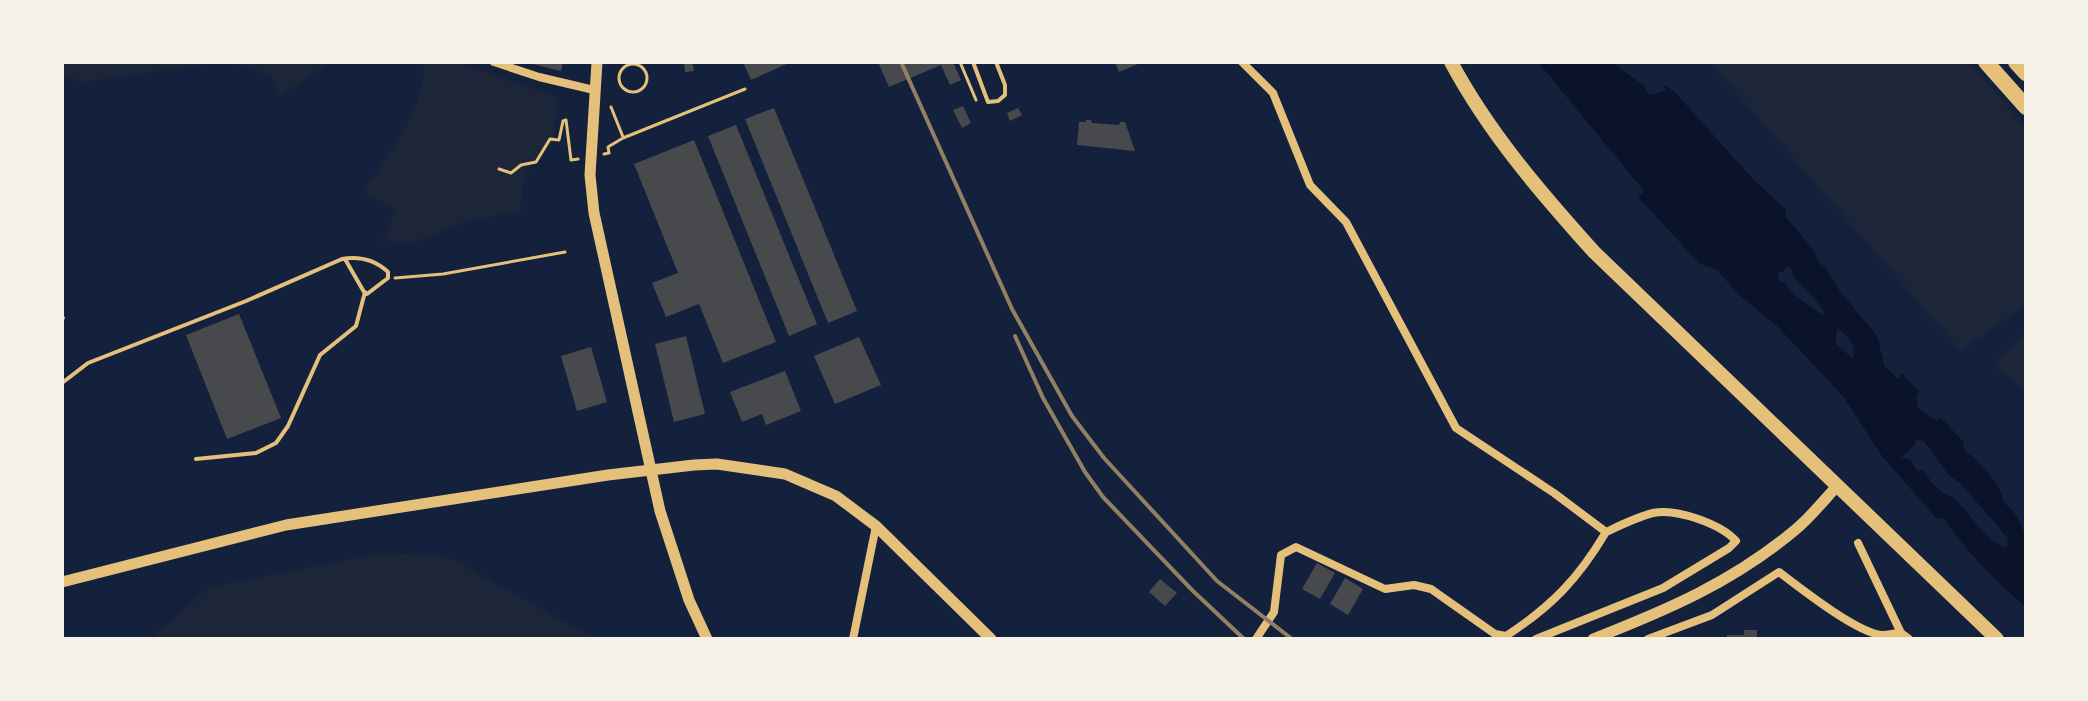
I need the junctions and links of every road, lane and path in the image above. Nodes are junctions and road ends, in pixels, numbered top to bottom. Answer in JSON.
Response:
{"nodes":[{"id":1,"x":494,"y":62,"type":"edge"},
{"id":2,"x":597,"y":62,"type":"edge"},
{"id":3,"x":639,"y":62,"type":"edge"},
{"id":4,"x":960,"y":62,"type":"edge"},
{"id":5,"x":973,"y":62,"type":"edge"},
{"id":6,"x":996,"y":62,"type":"edge"},
{"id":7,"x":1242,"y":62,"type":"edge"},
{"id":8,"x":1451,"y":62,"type":"edge"},
{"id":9,"x":1986,"y":62,"type":"edge"},
{"id":10,"x":2016,"y":62,"type":"edge"},
{"id":11,"x":642,"y":68,"type":"junction"},
{"id":12,"x":2026,"y":73,"type":"edge"},
{"id":13,"x":611,"y":76,"type":"dead end"},
{"id":14,"x":619,"y":77,"type":"junction"},
{"id":15,"x":745,"y":89,"type":"dead end"},
{"id":16,"x":594,"y":90,"type":"junction"},
{"id":17,"x":976,"y":100,"type":"dead end"},
{"id":18,"x":611,"y":107,"type":"dead end"},
{"id":19,"x":2026,"y":107,"type":"edge"},
{"id":20,"x":624,"y":138,"type":"junction"},
{"id":21,"x":603,"y":155,"type":"dead end"},
{"id":22,"x":578,"y":159,"type":"dead end"},
{"id":23,"x":499,"y":169,"type":"dead end"},
{"id":24,"x":565,"y":252,"type":"dead end"},
{"id":25,"x":345,"y":259,"type":"junction"},
{"id":26,"x":388,"y":279,"type":"junction"},
{"id":27,"x":365,"y":292,"type":"junction"},
{"id":28,"x":62,"y":383,"type":"edge"},
{"id":29,"x":196,"y":459,"type":"dead end"},
{"id":30,"x":650,"y":470,"type":"junction"},
{"id":31,"x":1838,"y":485,"type":"junction"},
{"id":32,"x":876,"y":526,"type":"junction"},
{"id":33,"x":1606,"y":532,"type":"junction"},
{"id":34,"x":1858,"y":543,"type":"dead end"},
{"id":35,"x":62,"y":582,"type":"edge"},
{"id":36,"x":1901,"y":633,"type":"junction"},
{"id":37,"x":1506,"y":638,"type":"edge"},
{"id":38,"x":707,"y":639,"type":"edge"},
{"id":39,"x":853,"y":639,"type":"edge"},
{"id":40,"x":991,"y":639,"type":"edge"},
{"id":41,"x":1256,"y":639,"type":"edge"},
{"id":42,"x":1536,"y":639,"type":"edge"},
{"id":43,"x":1593,"y":639,"type":"edge"},
{"id":44,"x":1648,"y":639,"type":"edge"},
{"id":45,"x":1909,"y":639,"type":"edge"},
{"id":46,"x":1997,"y":639,"type":"edge"}],
"edges":[{"from":1,"to":16,"type":"street"},
{"from":2,"to":16,"type":"street"},
{"from":3,"to":11,"type":"path"},
{"from":4,"to":17,"type":"path"},
{"from":5,"to":6,"type":"lane"},
{"from":7,"to":33,"type":"street"},
{"from":8,"to":31,"type":"highway"},
{"from":9,"to":19,"type":"highway"},
{"from":10,"to":12,"type":"highway"},
{"from":11,"to":14,"type":"path"},
{"from":11,"to":14,"type":"path"},
{"from":13,"to":14,"type":"path"},
{"from":15,"to":20,"type":"path"},
{"from":16,"to":30,"type":"street"},
{"from":18,"to":20,"type":"path"},
{"from":20,"to":21,"type":"path"},
{"from":22,"to":23,"type":"path"},
{"from":24,"to":26,"type":"path"},
{"from":25,"to":26,"type":"lane"},
{"from":25,"to":27,"type":"lane"},
{"from":25,"to":28,"type":"lane"},
{"from":26,"to":27,"type":"lane"},
{"from":27,"to":29,"type":"lane"},
{"from":30,"to":32,"type":"street"},
{"from":30,"to":35,"type":"street"},
{"from":30,"to":38,"type":"street"},
{"from":31,"to":43,"type":"street"},
{"from":31,"to":46,"type":"highway"},
{"from":32,"to":39,"type":"street"},
{"from":32,"to":40,"type":"street"},
{"from":33,"to":37,"type":"street"},
{"from":33,"to":42,"type":"street"},
{"from":34,"to":36,"type":"street"},
{"from":36,"to":44,"type":"street"},
{"from":36,"to":45,"type":"street"},
{"from":37,"to":41,"type":"street"}]}
